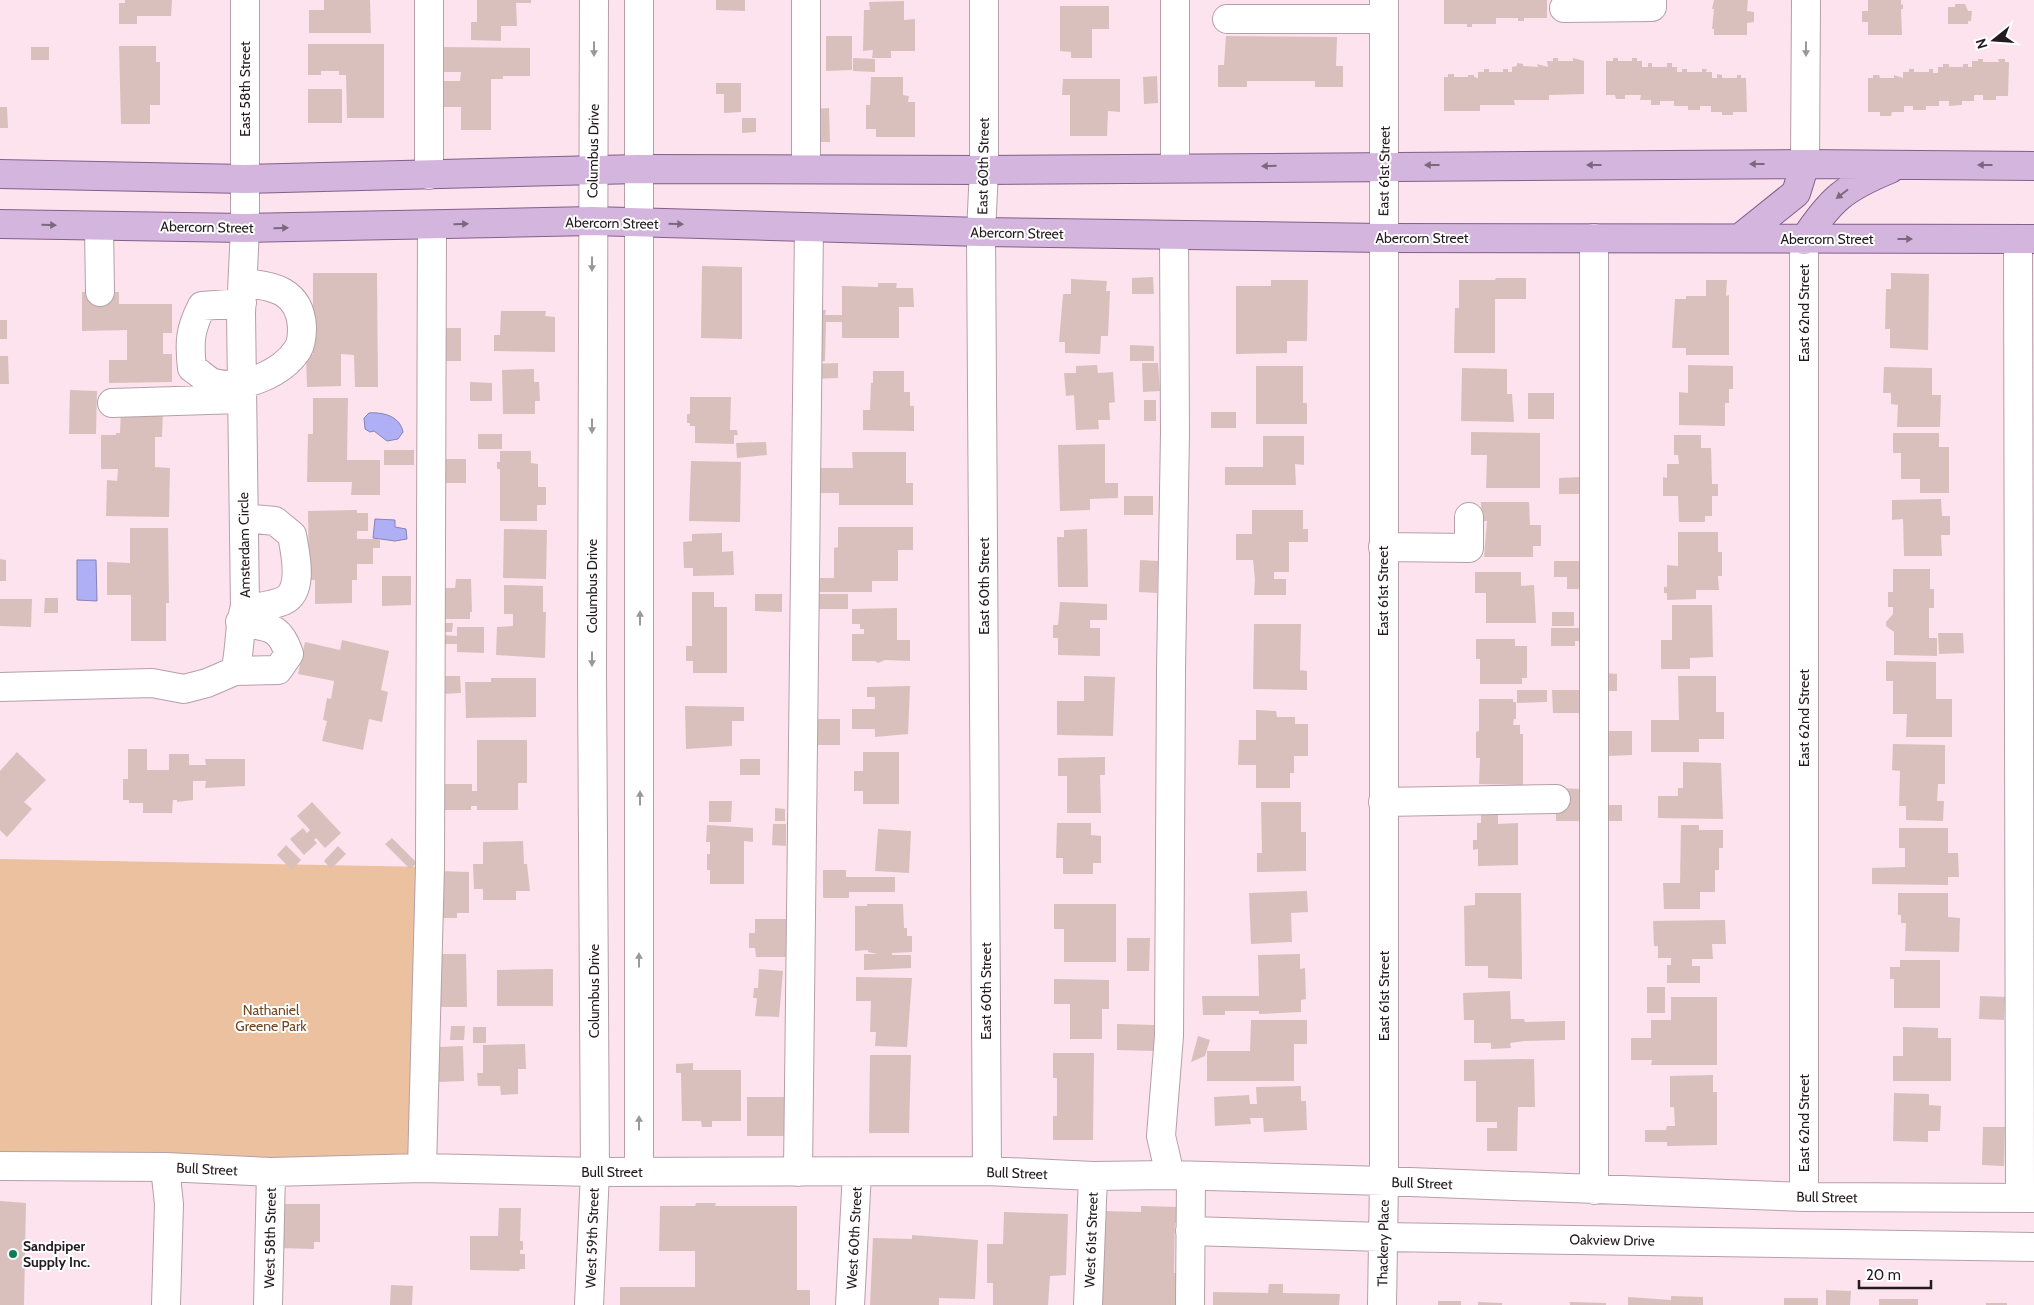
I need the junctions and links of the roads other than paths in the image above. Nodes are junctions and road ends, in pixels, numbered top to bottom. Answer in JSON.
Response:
{"nodes":[{"id":1,"x":245,"y":0,"type":"edge"},
{"id":2,"x":430,"y":0,"type":"edge"},
{"id":3,"x":594,"y":0,"type":"edge"},
{"id":4,"x":639,"y":0,"type":"edge"},
{"id":5,"x":806,"y":0,"type":"edge"},
{"id":6,"x":984,"y":0,"type":"edge"},
{"id":7,"x":1175,"y":0,"type":"edge"},
{"id":8,"x":1652,"y":0,"type":"edge"},
{"id":9,"x":1806,"y":0,"type":"edge"},
{"id":10,"x":1564,"y":8,"type":"dead end"},
{"id":11,"x":1285,"y":10,"type":"edge"},
{"id":12,"x":1384,"y":10,"type":"edge"},
{"id":13,"x":1227,"y":19,"type":"dead end"},
{"id":14,"x":1805,"y":164,"type":"junction"},
{"id":15,"x":1385,"y":165,"type":"junction"},
{"id":16,"x":1901,"y":165,"type":"junction"},
{"id":17,"x":2034,"y":166,"type":"edge"},
{"id":18,"x":1175,"y":167,"type":"junction"},
{"id":19,"x":594,"y":169,"type":"junction"},
{"id":20,"x":638,"y":169,"type":"junction"},
{"id":21,"x":806,"y":169,"type":"junction"},
{"id":22,"x":984,"y":170,"type":"junction"},
{"id":23,"x":0,"y":174,"type":"edge"},
{"id":24,"x":429,"y":175,"type":"junction"},
{"id":25,"x":245,"y":179,"type":"junction"},
{"id":26,"x":592,"y":221,"type":"junction"},
{"id":27,"x":640,"y":223,"type":"junction"},
{"id":28,"x":0,"y":224,"type":"edge"},
{"id":29,"x":432,"y":225,"type":"junction"},
{"id":30,"x":99,"y":226,"type":"junction"},
{"id":31,"x":245,"y":228,"type":"junction"},
{"id":32,"x":809,"y":228,"type":"junction"},
{"id":33,"x":981,"y":232,"type":"junction"},
{"id":34,"x":1174,"y":235,"type":"junction"},
{"id":35,"x":1382,"y":238,"type":"junction"},
{"id":36,"x":1594,"y":238,"type":"junction"},
{"id":37,"x":1740,"y":238,"type":"junction"},
{"id":38,"x":2026,"y":239,"type":"edge"},
{"id":39,"x":1804,"y":240,"type":"junction"},
{"id":40,"x":100,"y":292,"type":"dead end"},
{"id":41,"x":242,"y":293,"type":"junction"},
{"id":42,"x":242,"y":392,"type":"junction"},
{"id":43,"x":112,"y":403,"type":"dead end"},
{"id":44,"x":1469,"y":517,"type":"dead end"},
{"id":45,"x":244,"y":518,"type":"junction"},
{"id":46,"x":1383,"y":547,"type":"junction"},
{"id":47,"x":242,"y":616,"type":"junction"},
{"id":48,"x":235,"y":671,"type":"junction"},
{"id":49,"x":0,"y":687,"type":"edge"},
{"id":50,"x":1556,"y":799,"type":"dead end"},
{"id":51,"x":1383,"y":802,"type":"junction"},
{"id":52,"x":0,"y":1166,"type":"edge"},
{"id":53,"x":165,"y":1167,"type":"junction"},
{"id":54,"x":422,"y":1168,"type":"junction"},
{"id":55,"x":987,"y":1171,"type":"junction"},
{"id":56,"x":271,"y":1172,"type":"junction"},
{"id":57,"x":595,"y":1172,"type":"junction"},
{"id":58,"x":639,"y":1172,"type":"junction"},
{"id":59,"x":798,"y":1172,"type":"junction"},
{"id":60,"x":857,"y":1172,"type":"junction"},
{"id":61,"x":1094,"y":1176,"type":"junction"},
{"id":62,"x":1181,"y":1176,"type":"junction"},
{"id":63,"x":1384,"y":1182,"type":"junction"},
{"id":64,"x":1594,"y":1190,"type":"junction"},
{"id":65,"x":1804,"y":1197,"type":"junction"},
{"id":66,"x":2027,"y":1198,"type":"edge"},
{"id":67,"x":1190,"y":1232,"type":"junction"},
{"id":68,"x":1382,"y":1237,"type":"junction"},
{"id":69,"x":2034,"y":1247,"type":"edge"},
{"id":70,"x":166,"y":1305,"type":"edge"},
{"id":71,"x":268,"y":1305,"type":"edge"},
{"id":72,"x":589,"y":1305,"type":"edge"},
{"id":73,"x":850,"y":1305,"type":"edge"},
{"id":74,"x":1088,"y":1305,"type":"edge"},
{"id":75,"x":1190,"y":1305,"type":"edge"},
{"id":76,"x":1382,"y":1305,"type":"edge"}],
"edges":[{"from":1,"to":25,"type":"street","name":"East 58th Street"},
{"from":2,"to":24,"type":"street"},
{"from":3,"to":19,"type":"street","name":"Columbus Drive","one_way":true},
{"from":4,"to":20,"type":"street"},
{"from":5,"to":21,"type":"street"},
{"from":6,"to":22,"type":"street","name":"East 60th Street"},
{"from":7,"to":18,"type":"street"},
{"from":8,"to":10,"type":"street"},
{"from":9,"to":14,"type":"street","one_way":true},
{"from":11,"to":12,"type":"street"},
{"from":11,"to":13,"type":"street"},
{"from":12,"to":15,"type":"street","name":"East 61st Street"},
{"from":14,"to":15,"type":"main road","one_way":true},
{"from":14,"to":16,"type":"main road"},
{"from":14,"to":37,"type":"main road"},
{"from":15,"to":18,"type":"main road","one_way":true},
{"from":15,"to":35,"type":"street","name":"East 61st Street"},
{"from":17,"to":16,"type":"main road","one_way":true},
{"from":16,"to":39,"type":"main road","one_way":true},
{"from":18,"to":22,"type":"main road"},
{"from":19,"to":20,"type":"main road"},
{"from":19,"to":24,"type":"main road"},
{"from":19,"to":26,"type":"street","name":"Columbus Drive"},
{"from":20,"to":21,"type":"main road"},
{"from":20,"to":27,"type":"street"},
{"from":21,"to":22,"type":"main road"},
{"from":22,"to":33,"type":"street","name":"East 60th Street"},
{"from":23,"to":25,"type":"main road"},
{"from":24,"to":25,"type":"main road"},
{"from":25,"to":31,"type":"street","name":"Amsterdam Circle"},
{"from":26,"to":27,"type":"main road","name":"Abercorn Street"},
{"from":29,"to":26,"type":"main road","name":"Abercorn Street","one_way":true},
{"from":26,"to":57,"type":"street","name":"Columbus Drive","one_way":true},
{"from":27,"to":32,"type":"main road","name":"Abercorn Street","one_way":true},
{"from":58,"to":27,"type":"street","one_way":true},
{"from":28,"to":30,"type":"main road","name":"Abercorn Street","one_way":true},
{"from":31,"to":29,"type":"main road","name":"Abercorn Street","one_way":true},
{"from":29,"to":54,"type":"street"},
{"from":30,"to":31,"type":"main road","name":"Abercorn Street"},
{"from":30,"to":40,"type":"street"},
{"from":31,"to":41,"type":"street","name":"Amsterdam Circle"},
{"from":32,"to":33,"type":"main road","name":"Abercorn Street"},
{"from":32,"to":59,"type":"street"},
{"from":33,"to":34,"type":"main road","name":"Abercorn Street"},
{"from":33,"to":55,"type":"street","name":"East 60th Street"},
{"from":34,"to":35,"type":"main road","name":"Abercorn Street"},
{"from":34,"to":62,"type":"street"},
{"from":35,"to":36,"type":"main road","name":"Abercorn Street"},
{"from":35,"to":46,"type":"street","name":"East 61st Street"},
{"from":36,"to":37,"type":"main road","name":"Abercorn Street"},
{"from":36,"to":64,"type":"street"},
{"from":37,"to":39,"type":"main road","name":"Abercorn Street"},
{"from":39,"to":38,"type":"main road","name":"Abercorn Street","one_way":true},
{"from":38,"to":66,"type":"street"},
{"from":39,"to":65,"type":"street","name":"East 62nd Street"},
{"from":41,"to":42,"type":"street","name":"Amsterdam Circle"},
{"from":41,"to":42,"type":"street"},
{"from":41,"to":42,"type":"street"},
{"from":42,"to":43,"type":"street"},
{"from":42,"to":45,"type":"street","name":"Amsterdam Circle"},
{"from":44,"to":46,"type":"street"},
{"from":45,"to":47,"type":"street","name":"Amsterdam Circle"},
{"from":45,"to":47,"type":"street"},
{"from":46,"to":51,"type":"street","name":"East 61st Street"},
{"from":47,"to":48,"type":"street","name":"Amsterdam Circle"},
{"from":47,"to":48,"type":"street"},
{"from":48,"to":49,"type":"street"},
{"from":50,"to":51,"type":"street"},
{"from":51,"to":63,"type":"street","name":"East 61st Street"},
{"from":52,"to":53,"type":"street","name":"Bull Street"},
{"from":53,"to":56,"type":"street","name":"Bull Street"},
{"from":53,"to":70,"type":"street"},
{"from":54,"to":56,"type":"street","name":"Bull Street"},
{"from":54,"to":57,"type":"street","name":"Bull Street"},
{"from":55,"to":60,"type":"street","name":"Bull Street"},
{"from":55,"to":61,"type":"street","name":"Bull Street"},
{"from":56,"to":71,"type":"street","name":"West 58th Street"},
{"from":57,"to":58,"type":"street","name":"Bull Street"},
{"from":57,"to":72,"type":"street","name":"West 59th Street"},
{"from":58,"to":59,"type":"street","name":"Bull Street"},
{"from":59,"to":60,"type":"street","name":"Bull Street"},
{"from":60,"to":73,"type":"street","name":"West 60th Street"},
{"from":61,"to":62,"type":"street","name":"Bull Street"},
{"from":61,"to":74,"type":"street","name":"West 61st Street"},
{"from":62,"to":63,"type":"street","name":"Bull Street"},
{"from":62,"to":67,"type":"street"},
{"from":63,"to":64,"type":"street","name":"Bull Street"},
{"from":63,"to":68,"type":"street","name":"Thackery Place"},
{"from":64,"to":65,"type":"street","name":"Bull Street"},
{"from":65,"to":66,"type":"street","name":"Bull Street"},
{"from":67,"to":68,"type":"street","name":"Oakview Drive"},
{"from":67,"to":75,"type":"street"},
{"from":68,"to":69,"type":"street","name":"Oakview Drive"},
{"from":68,"to":76,"type":"street","name":"Thackery Place"}]}
